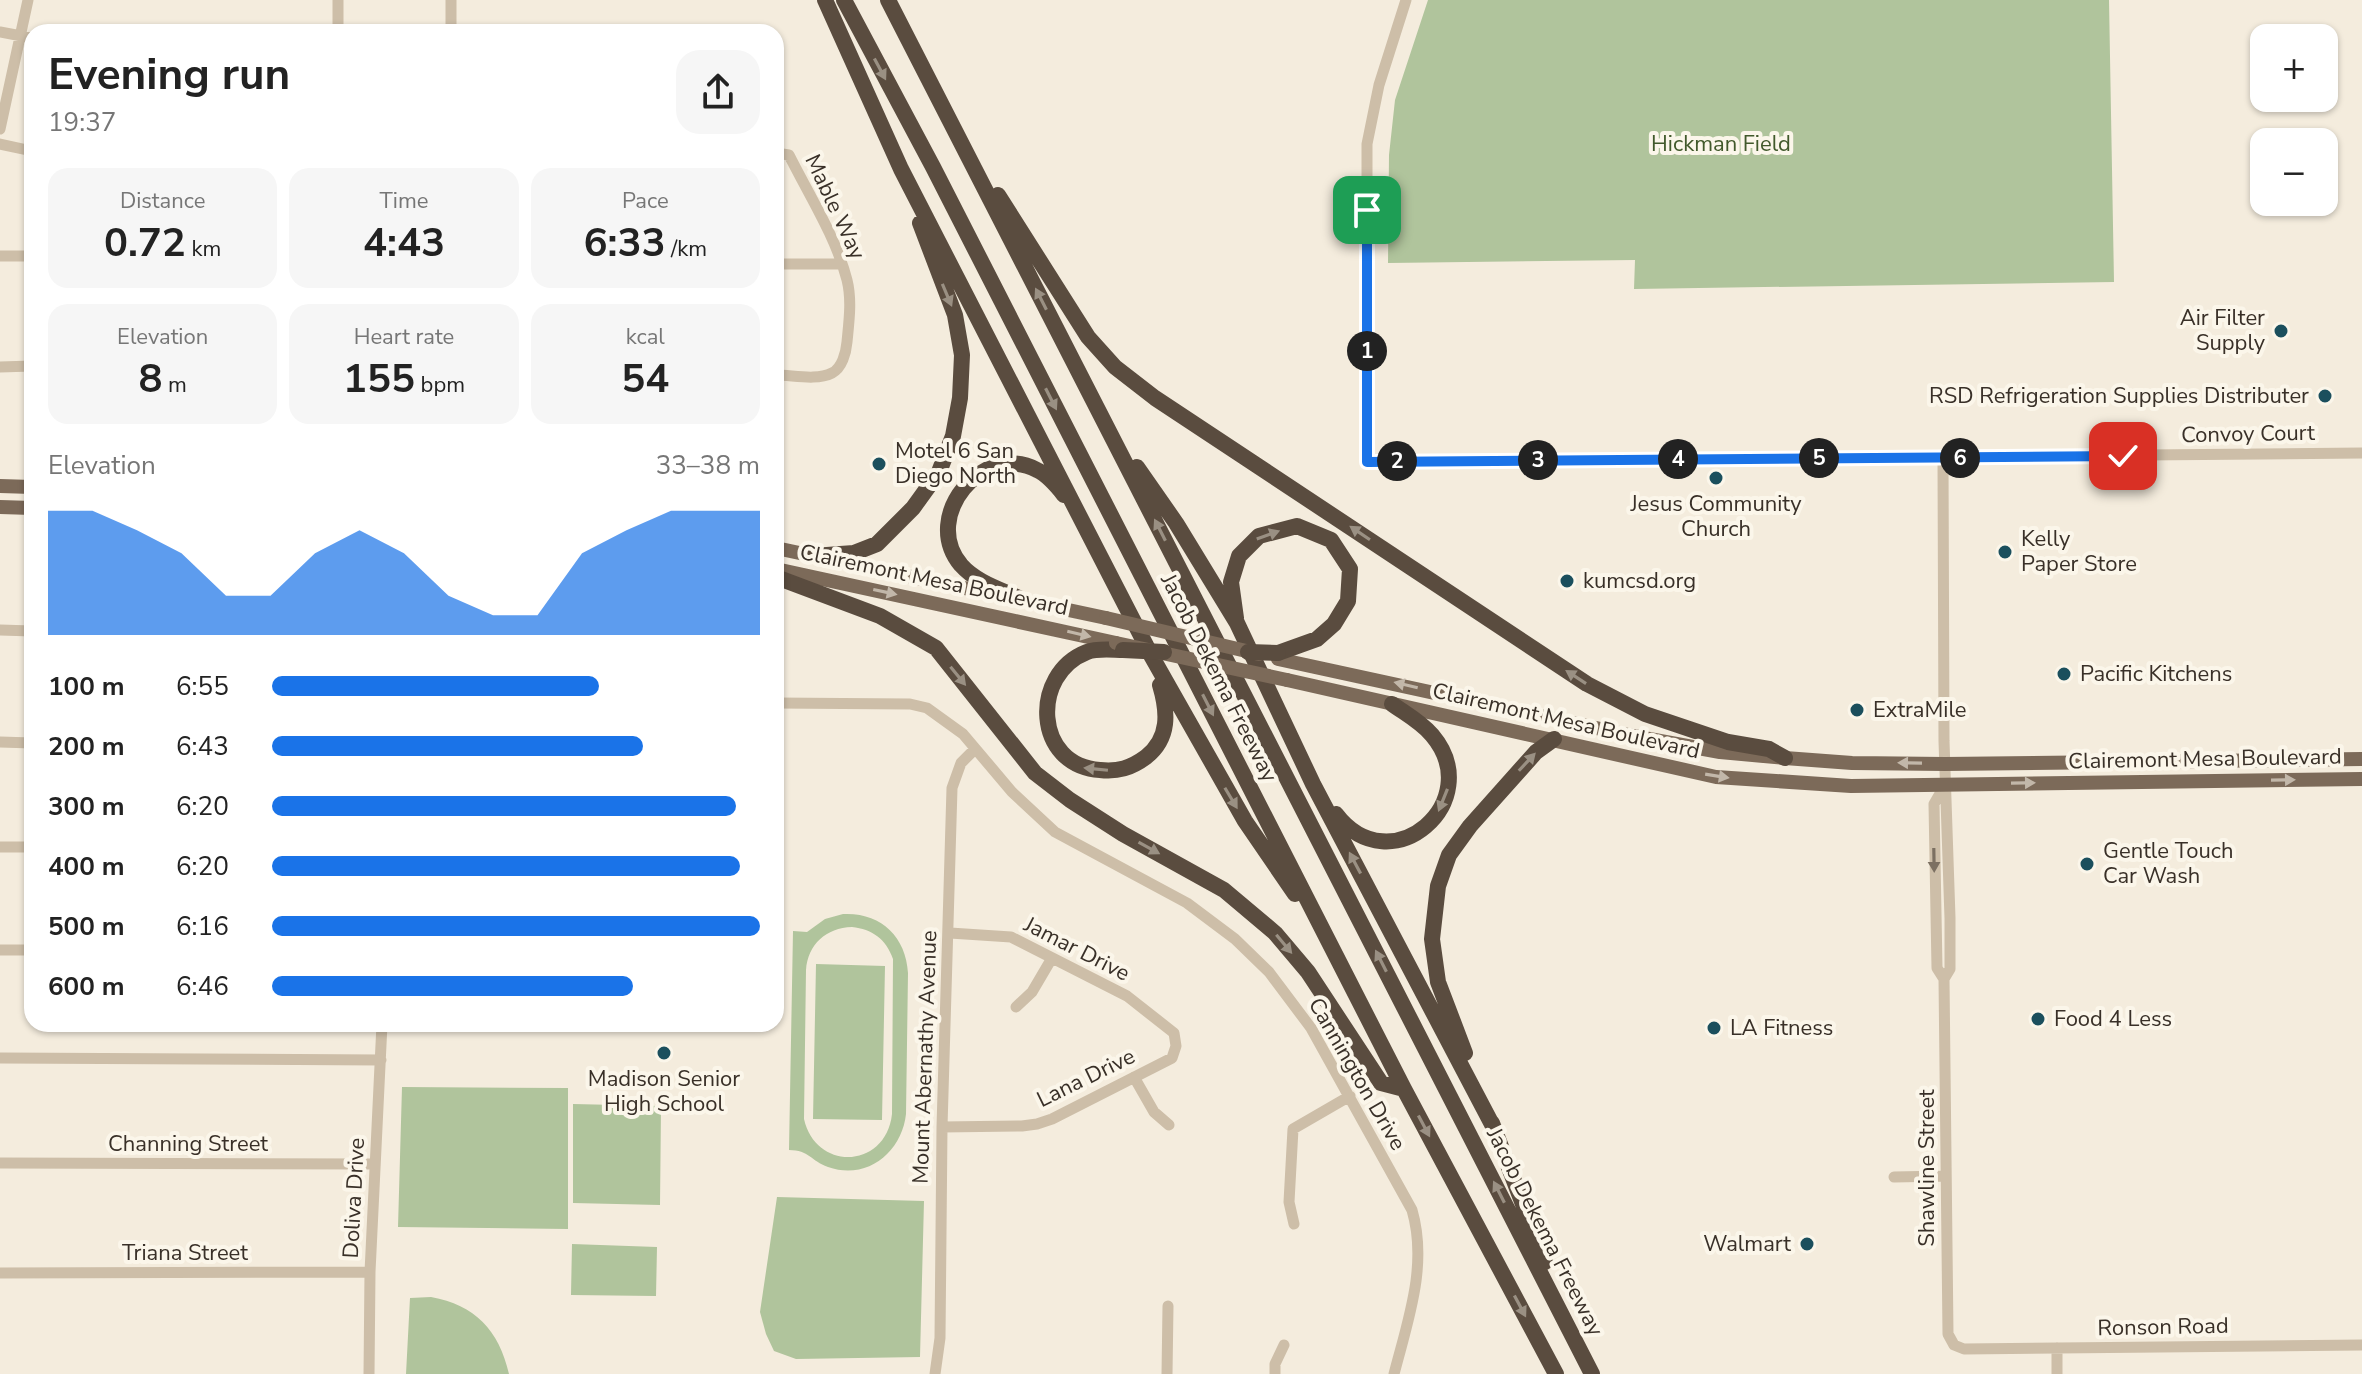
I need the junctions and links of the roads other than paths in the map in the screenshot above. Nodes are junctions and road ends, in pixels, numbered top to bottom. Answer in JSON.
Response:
{"nodes":[{"id":1,"x":28,"y":0,"type":"edge"},
{"id":2,"x":338,"y":0,"type":"edge"},
{"id":3,"x":451,"y":0,"type":"edge"},
{"id":4,"x":825,"y":0,"type":"edge"},
{"id":5,"x":844,"y":0,"type":"edge"},
{"id":6,"x":888,"y":0,"type":"edge"},
{"id":7,"x":1406,"y":0,"type":"edge"},
{"id":8,"x":338,"y":24,"type":"edge"},
{"id":9,"x":451,"y":24,"type":"edge"},
{"id":10,"x":0,"y":32,"type":"edge"},
{"id":11,"x":19,"y":35,"type":"junction"},
{"id":12,"x":24,"y":36,"type":"edge"},
{"id":13,"x":944,"y":110,"type":"junction"},
{"id":14,"x":0,"y":129,"type":"edge"},
{"id":15,"x":0,"y":144,"type":"edge"},
{"id":16,"x":24,"y":149,"type":"edge"},
{"id":17,"x":784,"y":154,"type":"edge"},
{"id":18,"x":901,"y":169,"type":"junction"},
{"id":19,"x":0,"y":256,"type":"edge"},
{"id":20,"x":24,"y":256,"type":"edge"},
{"id":21,"x":784,"y":264,"type":"edge"},
{"id":22,"x":841,"y":264,"type":"junction"},
{"id":23,"x":24,"y":366,"type":"edge"},
{"id":24,"x":0,"y":367,"type":"edge"},
{"id":25,"x":784,"y":375,"type":"edge"},
{"id":26,"x":1102,"y":418,"type":"junction"},
{"id":27,"x":2362,"y":453,"type":"edge"},
{"id":28,"x":1943,"y":458,"type":"junction"},
{"id":29,"x":0,"y":486,"type":"edge"},
{"id":30,"x":24,"y":487,"type":"edge"},
{"id":31,"x":0,"y":507,"type":"edge"},
{"id":32,"x":24,"y":508,"type":"edge"},
{"id":33,"x":1091,"y":534,"type":"junction"},
{"id":34,"x":784,"y":550,"type":"edge"},
{"id":35,"x":813,"y":556,"type":"junction"},
{"id":36,"x":784,"y":571,"type":"edge"},
{"id":37,"x":784,"y":580,"type":"edge"},
{"id":38,"x":1019,"y":598,"type":"junction"},
{"id":39,"x":1237,"y":623,"type":"junction"},
{"id":40,"x":0,"y":630,"type":"edge"},
{"id":41,"x":24,"y":631,"type":"edge"},
{"id":42,"x":1120,"y":646,"type":"junction"},
{"id":43,"x":1248,"y":652,"type":"joint"},
{"id":44,"x":1158,"y":654,"type":"junction"},
{"id":45,"x":1278,"y":656,"type":"junction"},
{"id":46,"x":784,"y":703,"type":"edge"},
{"id":47,"x":1392,"y":704,"type":"junction"},
{"id":48,"x":1554,"y":739,"type":"junction"},
{"id":49,"x":0,"y":742,"type":"edge"},
{"id":50,"x":24,"y":743,"type":"edge"},
{"id":51,"x":975,"y":749,"type":"junction"},
{"id":52,"x":1785,"y":758,"type":"junction"},
{"id":53,"x":2362,"y":759,"type":"edge"},
{"id":54,"x":1945,"y":764,"type":"junction"},
{"id":55,"x":2362,"y":779,"type":"edge"},
{"id":56,"x":1313,"y":784,"type":"junction"},
{"id":57,"x":1945,"y":784,"type":"junction"},
{"id":58,"x":0,"y":847,"type":"edge"},
{"id":59,"x":24,"y":847,"type":"edge"},
{"id":60,"x":950,"y":933,"type":"junction"},
{"id":61,"x":0,"y":950,"type":"edge"},
{"id":62,"x":24,"y":950,"type":"edge"},
{"id":63,"x":1335,"y":953,"type":"junction"},
{"id":64,"x":1052,"y":958,"type":"junction"},
{"id":65,"x":1016,"y":1007,"type":"dead end"},
{"id":66,"x":382,"y":1032,"type":"edge"},
{"id":67,"x":1174,"y":1033,"type":"joint"},
{"id":68,"x":0,"y":1058,"type":"edge"},
{"id":69,"x":381,"y":1060,"type":"junction"},
{"id":70,"x":1134,"y":1077,"type":"junction"},
{"id":71,"x":1404,"y":1089,"type":"junction"},
{"id":72,"x":1350,"y":1096,"type":"junction"},
{"id":73,"x":1169,"y":1125,"type":"dead end"},
{"id":74,"x":942,"y":1127,"type":"junction"},
{"id":75,"x":1495,"y":1130,"type":"junction"},
{"id":76,"x":0,"y":1163,"type":"edge"},
{"id":77,"x":375,"y":1164,"type":"junction"},
{"id":78,"x":1946,"y":1176,"type":"junction"},
{"id":79,"x":1894,"y":1177,"type":"dead end"},
{"id":80,"x":1294,"y":1224,"type":"dead end"},
{"id":81,"x":370,"y":1272,"type":"junction"},
{"id":82,"x":0,"y":1273,"type":"edge"},
{"id":83,"x":1168,"y":1306,"type":"dead end"},
{"id":84,"x":1573,"y":1337,"type":"junction"},
{"id":85,"x":1284,"y":1345,"type":"dead end"},
{"id":86,"x":2362,"y":1345,"type":"edge"},
{"id":87,"x":2057,"y":1348,"type":"junction"},
{"id":88,"x":1964,"y":1349,"type":"joint"},
{"id":89,"x":369,"y":1374,"type":"edge"},
{"id":90,"x":935,"y":1374,"type":"edge"},
{"id":91,"x":1167,"y":1374,"type":"edge"},
{"id":92,"x":1275,"y":1374,"type":"edge"},
{"id":93,"x":1394,"y":1374,"type":"edge"},
{"id":94,"x":1556,"y":1374,"type":"edge"},
{"id":95,"x":1592,"y":1374,"type":"edge"},
{"id":96,"x":2057,"y":1374,"type":"edge"}],
"edges":[{"from":1,"to":11,"type":"street"},
{"from":2,"to":8,"type":"street"},
{"from":3,"to":9,"type":"street"},
{"from":4,"to":18,"type":"highway"},
{"from":5,"to":63,"type":"highway","name":"Jacob Dekema Freeway","one_way":true},
{"from":6,"to":13,"type":"highway","name":"Jacob Dekema Freeway"},
{"from":7,"to":28,"type":"street","name":"Convoy Court"},
{"from":10,"to":11,"type":"street"},
{"from":11,"to":12,"type":"street"},
{"from":11,"to":14,"type":"street"},
{"from":26,"to":13,"type":"highway","name":"Jacob Dekema Freeway","one_way":true},
{"from":52,"to":13,"type":"highway","one_way":true},
{"from":15,"to":16,"type":"street"},
{"from":17,"to":22,"type":"street","name":"Mable Way"},
{"from":18,"to":33,"type":"highway"},
{"from":18,"to":35,"type":"highway","one_way":true},
{"from":19,"to":20,"type":"street"},
{"from":21,"to":22,"type":"street"},
{"from":22,"to":25,"type":"street","name":"Mable Way"},
{"from":23,"to":24,"type":"street"},
{"from":26,"to":39,"type":"highway"},
{"from":84,"to":26,"type":"highway","name":"Jacob Dekema Freeway","one_way":true},
{"from":27,"to":28,"type":"street","name":"Convoy Court"},
{"from":28,"to":54,"type":"street","name":"Shawline Street"},
{"from":29,"to":30,"type":"main road"},
{"from":31,"to":32,"type":"main road"},
{"from":33,"to":38,"type":"highway"},
{"from":33,"to":44,"type":"highway"},
{"from":34,"to":35,"type":"main road","name":"Clairemont Mesa Boulevard"},
{"from":35,"to":38,"type":"main road","name":"Clairemont Mesa Boulevard"},
{"from":36,"to":42,"type":"main road","name":"Clairemont Mesa Boulevard","one_way":true},
{"from":37,"to":71,"type":"highway","one_way":true},
{"from":38,"to":43,"type":"main road","name":"Clairemont Mesa Boulevard","bridge":true},
{"from":39,"to":45,"type":"highway","one_way":true},
{"from":39,"to":56,"type":"highway"},
{"from":40,"to":41,"type":"street"},
{"from":42,"to":44,"type":"highway","bridge":true},
{"from":44,"to":42,"type":"highway","one_way":true},
{"from":43,"to":45,"type":"highway","bridge":true},
{"from":44,"to":47,"type":"main road","name":"Clairemont Mesa Boulevard","bridge":true},
{"from":44,"to":63,"type":"highway","one_way":true},
{"from":52,"to":45,"type":"main road","name":"Clairemont Mesa Boulevard","one_way":true},
{"from":46,"to":51,"type":"street","name":"Cannington Drive"},
{"from":47,"to":48,"type":"main road","name":"Clairemont Mesa Boulevard"},
{"from":47,"to":56,"type":"highway","one_way":true},
{"from":48,"to":57,"type":"main road","name":"Clairemont Mesa Boulevard","one_way":true},
{"from":75,"to":48,"type":"highway","one_way":true},
{"from":49,"to":50,"type":"street"},
{"from":51,"to":60,"type":"street","name":"Mount Abernathy Avenue"},
{"from":51,"to":72,"type":"street","name":"Cannington Drive"},
{"from":54,"to":52,"type":"main road","name":"Clairemont Mesa Boulevard","one_way":true},
{"from":53,"to":54,"type":"main road","name":"Clairemont Mesa Boulevard"},
{"from":54,"to":57,"type":"street","name":"Shawline Street"},
{"from":57,"to":55,"type":"main road","name":"Clairemont Mesa Boulevard","one_way":true},
{"from":75,"to":56,"type":"highway","one_way":true},
{"from":57,"to":78,"type":"street","name":"Shawline Street"},
{"from":58,"to":59,"type":"street"},
{"from":60,"to":64,"type":"street","name":"Jamar Drive"},
{"from":60,"to":74,"type":"street","name":"Mount Abernathy Avenue"},
{"from":61,"to":62,"type":"street"},
{"from":63,"to":71,"type":"highway","name":"Jacob Dekema Freeway"},
{"from":64,"to":65,"type":"street"},
{"from":64,"to":67,"type":"street","name":"Jamar Drive"},
{"from":66,"to":69,"type":"street","name":"Doliva Drive"},
{"from":67,"to":70,"type":"street","name":"Lana Drive"},
{"from":68,"to":69,"type":"street"},
{"from":69,"to":77,"type":"street","name":"Doliva Drive"},
{"from":70,"to":73,"type":"street"},
{"from":70,"to":74,"type":"street","name":"Lana Drive"},
{"from":71,"to":94,"type":"highway","name":"Jacob Dekema Freeway","one_way":true},
{"from":72,"to":80,"type":"street"},
{"from":72,"to":93,"type":"street","name":"Cannington Drive"},
{"from":74,"to":90,"type":"street","name":"Mount Abernathy Avenue"},
{"from":75,"to":84,"type":"highway"},
{"from":76,"to":77,"type":"street","name":"Channing Street"},
{"from":77,"to":81,"type":"street","name":"Doliva Drive"},
{"from":78,"to":79,"type":"street"},
{"from":78,"to":88,"type":"street","name":"Shawline Street"},
{"from":81,"to":82,"type":"street","name":"Triana Street"},
{"from":81,"to":89,"type":"street","name":"Doliva Drive"},
{"from":83,"to":91,"type":"street"},
{"from":84,"to":95,"type":"highway","name":"Jacob Dekema Freeway"},
{"from":85,"to":92,"type":"street"},
{"from":86,"to":87,"type":"street","name":"Ronson Road"},
{"from":87,"to":88,"type":"street","name":"Ronson Road"},
{"from":87,"to":96,"type":"street"}]}
